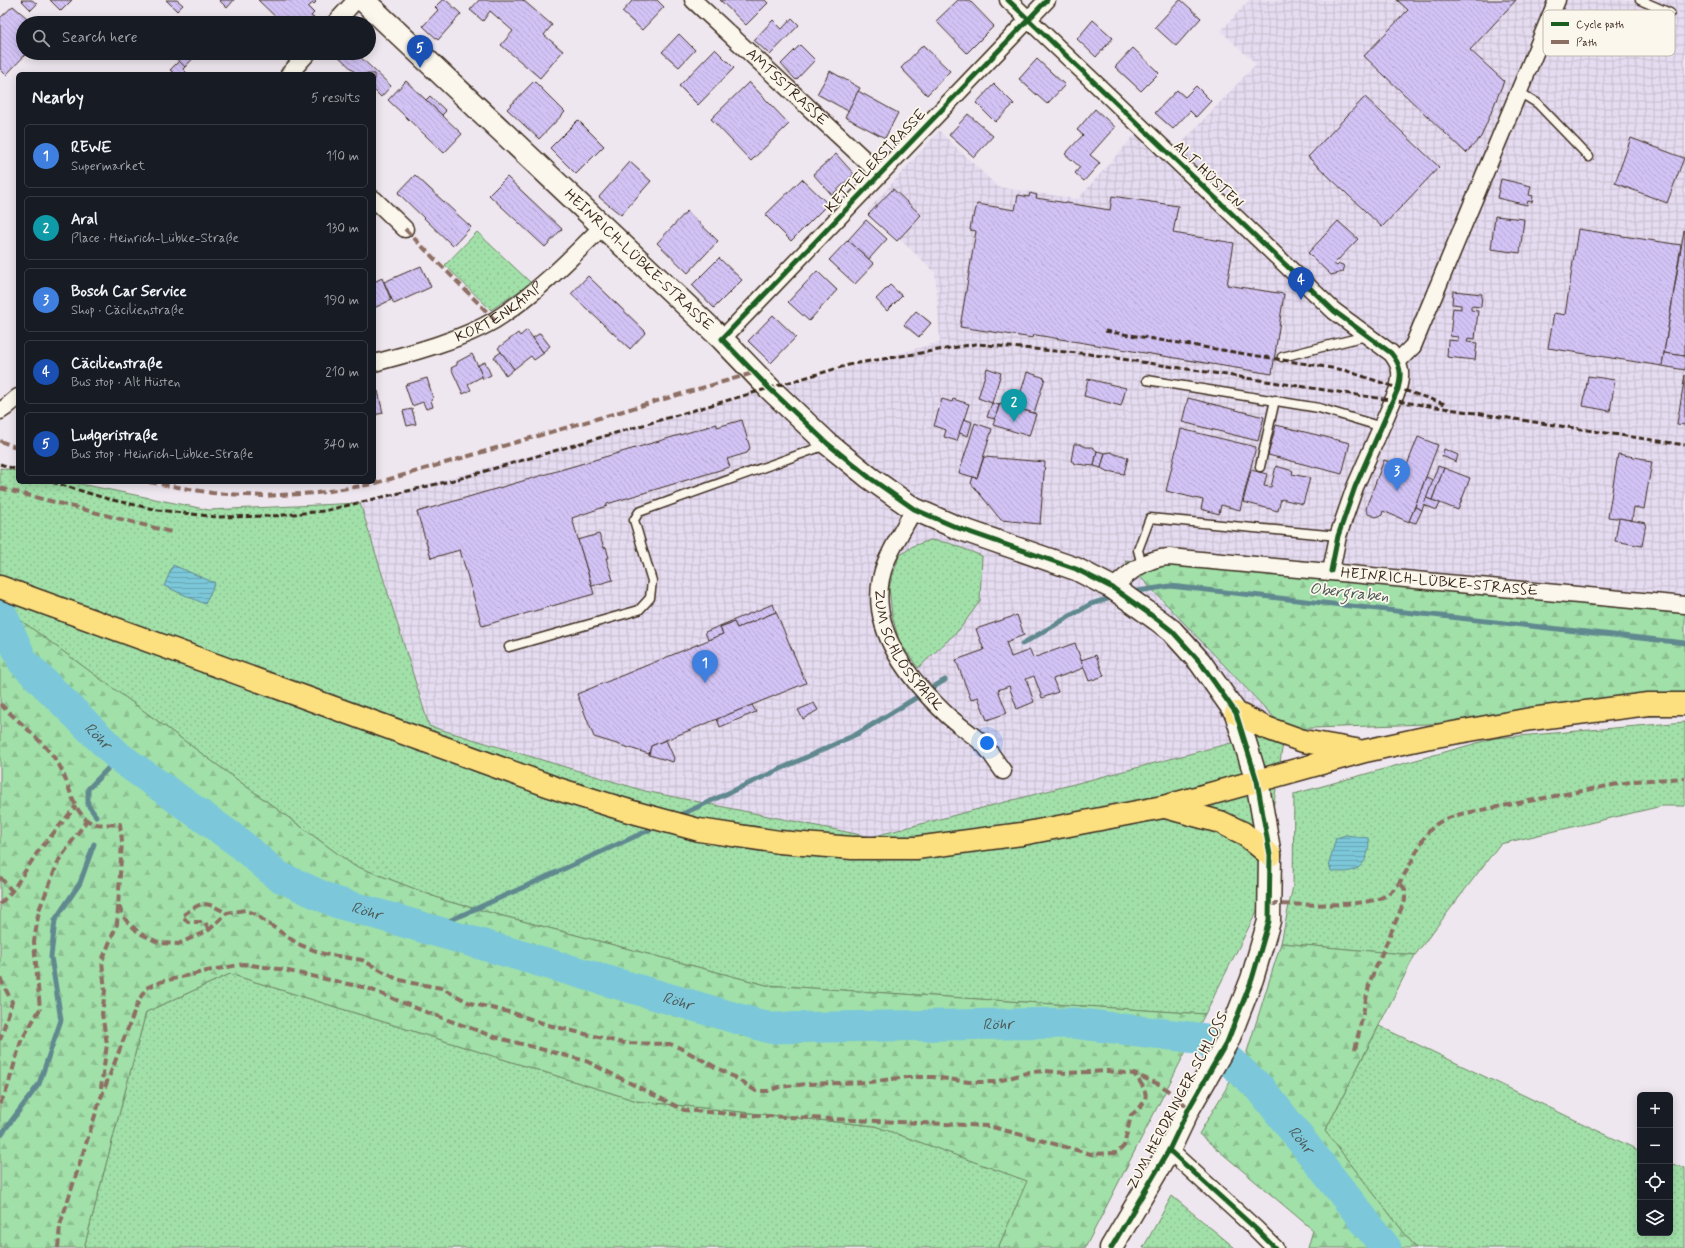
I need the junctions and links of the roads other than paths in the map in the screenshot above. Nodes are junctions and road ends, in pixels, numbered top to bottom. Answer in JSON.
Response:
{"nodes":[{"id":1,"x":356,"y":0,"type":"edge"},
{"id":2,"x":364,"y":0,"type":"edge"},
{"id":3,"x":693,"y":0,"type":"edge"},
{"id":4,"x":1008,"y":0,"type":"edge"},
{"id":5,"x":1047,"y":0,"type":"edge"},
{"id":6,"x":1557,"y":0,"type":"edge"},
{"id":7,"x":1640,"y":0,"type":"edge"},
{"id":8,"x":1553,"y":10,"type":"edge"},
{"id":9,"x":1663,"y":10,"type":"edge"},
{"id":10,"x":342,"y":16,"type":"edge"},
{"id":11,"x":1029,"y":19,"type":"junction"},
{"id":12,"x":1543,"y":34,"type":"edge"},
{"id":13,"x":302,"y":60,"type":"edge"},
{"id":14,"x":291,"y":72,"type":"edge"},
{"id":15,"x":1519,"y":92,"type":"junction"},
{"id":16,"x":1589,"y":157,"type":"dead end"},
{"id":17,"x":880,"y":174,"type":"junction"},
{"id":18,"x":376,"y":201,"type":"edge"},
{"id":19,"x":603,"y":226,"type":"junction"},
{"id":20,"x":405,"y":229,"type":"dead end"},
{"id":21,"x":1366,"y":336,"type":"junction"},
{"id":22,"x":722,"y":339,"type":"junction"},
{"id":23,"x":1282,"y":357,"type":"dead end"},
{"id":24,"x":1398,"y":361,"type":"junction"},
{"id":25,"x":376,"y":362,"type":"edge"},
{"id":26,"x":1147,"y":380,"type":"dead end"},
{"id":27,"x":16,"y":399,"type":"edge"},
{"id":28,"x":1275,"y":400,"type":"junction"},
{"id":29,"x":0,"y":411,"type":"edge"},
{"id":30,"x":1382,"y":427,"type":"junction"},
{"id":31,"x":828,"y":444,"type":"junction"},
{"id":32,"x":1260,"y":467,"type":"dead end"},
{"id":33,"x":914,"y":509,"type":"junction"},
{"id":34,"x":1338,"y":536,"type":"junction"},
{"id":35,"x":1142,"y":565,"type":"junction"},
{"id":36,"x":1331,"y":571,"type":"junction"},
{"id":37,"x":0,"y":588,"type":"edge"},
{"id":38,"x":1113,"y":588,"type":"junction"},
{"id":39,"x":1685,"y":605,"type":"edge"},
{"id":40,"x":509,"y":647,"type":"dead end"},
{"id":41,"x":1685,"y":704,"type":"edge"},
{"id":42,"x":1236,"y":713,"type":"junction"},
{"id":43,"x":1365,"y":751,"type":"junction"},
{"id":44,"x":1002,"y":771,"type":"dead end"},
{"id":45,"x":1257,"y":781,"type":"junction"},
{"id":46,"x":1163,"y":807,"type":"junction"},
{"id":47,"x":1270,"y":854,"type":"junction"},
{"id":48,"x":1169,"y":1150,"type":"junction"},
{"id":49,"x":1111,"y":1248,"type":"edge"},
{"id":50,"x":1275,"y":1248,"type":"edge"}],
"edges":[{"from":1,"to":10,"type":"street"},
{"from":2,"to":19,"type":"street","name":"HEINRICH-LÜBKE-STRASSE"},
{"from":3,"to":17,"type":"street","name":"AMTSSTRASSE"},
{"from":4,"to":11,"type":"street","name":"ALT HÜSTEN"},
{"from":5,"to":11,"type":"street","name":"KETTELERSTRASSE"},
{"from":6,"to":8,"type":"street"},
{"from":7,"to":9,"type":"lane"},
{"from":11,"to":17,"type":"street","name":"KETTELERSTRASSE"},
{"from":11,"to":21,"type":"street","name":"ALT HÜSTEN"},
{"from":12,"to":15,"type":"street"},
{"from":13,"to":14,"type":"street"},
{"from":15,"to":16,"type":"lane"},
{"from":15,"to":24,"type":"street"},
{"from":17,"to":22,"type":"street","name":"KETTELERSTRASSE"},
{"from":18,"to":20,"type":"street"},
{"from":19,"to":22,"type":"street","name":"HEINRICH-LÜBKE-STRASSE"},
{"from":19,"to":25,"type":"street","name":"KORTENKAMP"},
{"from":21,"to":23,"type":"lane"},
{"from":21,"to":24,"type":"street","name":"ALT HÜSTEN"},
{"from":22,"to":31,"type":"street","name":"HEINRICH-LÜBKE-STRASSE"},
{"from":24,"to":30,"type":"street"},
{"from":26,"to":28,"type":"lane"},
{"from":27,"to":29,"type":"street"},
{"from":28,"to":30,"type":"lane"},
{"from":28,"to":32,"type":"lane"},
{"from":30,"to":34,"type":"street"},
{"from":31,"to":33,"type":"street","name":"HEINRICH-LÜBKE-STRASSE"},
{"from":31,"to":40,"type":"lane"},
{"from":33,"to":38,"type":"street","name":"HEINRICH-LÜBKE-STRASSE"},
{"from":33,"to":44,"type":"street","name":"ZUM SCHLOSSPARK"},
{"from":34,"to":35,"type":"lane"},
{"from":34,"to":36,"type":"street"},
{"from":35,"to":36,"type":"street","name":"HEINRICH-LÜBKE-STRASSE"},
{"from":35,"to":38,"type":"street","name":"HEINRICH-LÜBKE-STRASSE"},
{"from":36,"to":39,"type":"street","name":"HEINRICH-LÜBKE-STRASSE"},
{"from":37,"to":46,"type":"main road"},
{"from":38,"to":42,"type":"street","name":"ZUM HERDRINGER SCHLOSS"},
{"from":41,"to":43,"type":"main road"},
{"from":42,"to":43,"type":"main road"},
{"from":42,"to":45,"type":"street","name":"ZUM HERDRINGER SCHLOSS"},
{"from":43,"to":45,"type":"main road"},
{"from":45,"to":46,"type":"main road"},
{"from":45,"to":47,"type":"street","name":"ZUM HERDRINGER SCHLOSS"},
{"from":46,"to":47,"type":"main road"},
{"from":47,"to":48,"type":"street","name":"ZUM HERDRINGER SCHLOSS"},
{"from":48,"to":49,"type":"street","name":"ZUM HERDRINGER SCHLOSS"},
{"from":48,"to":50,"type":"street"}]}
